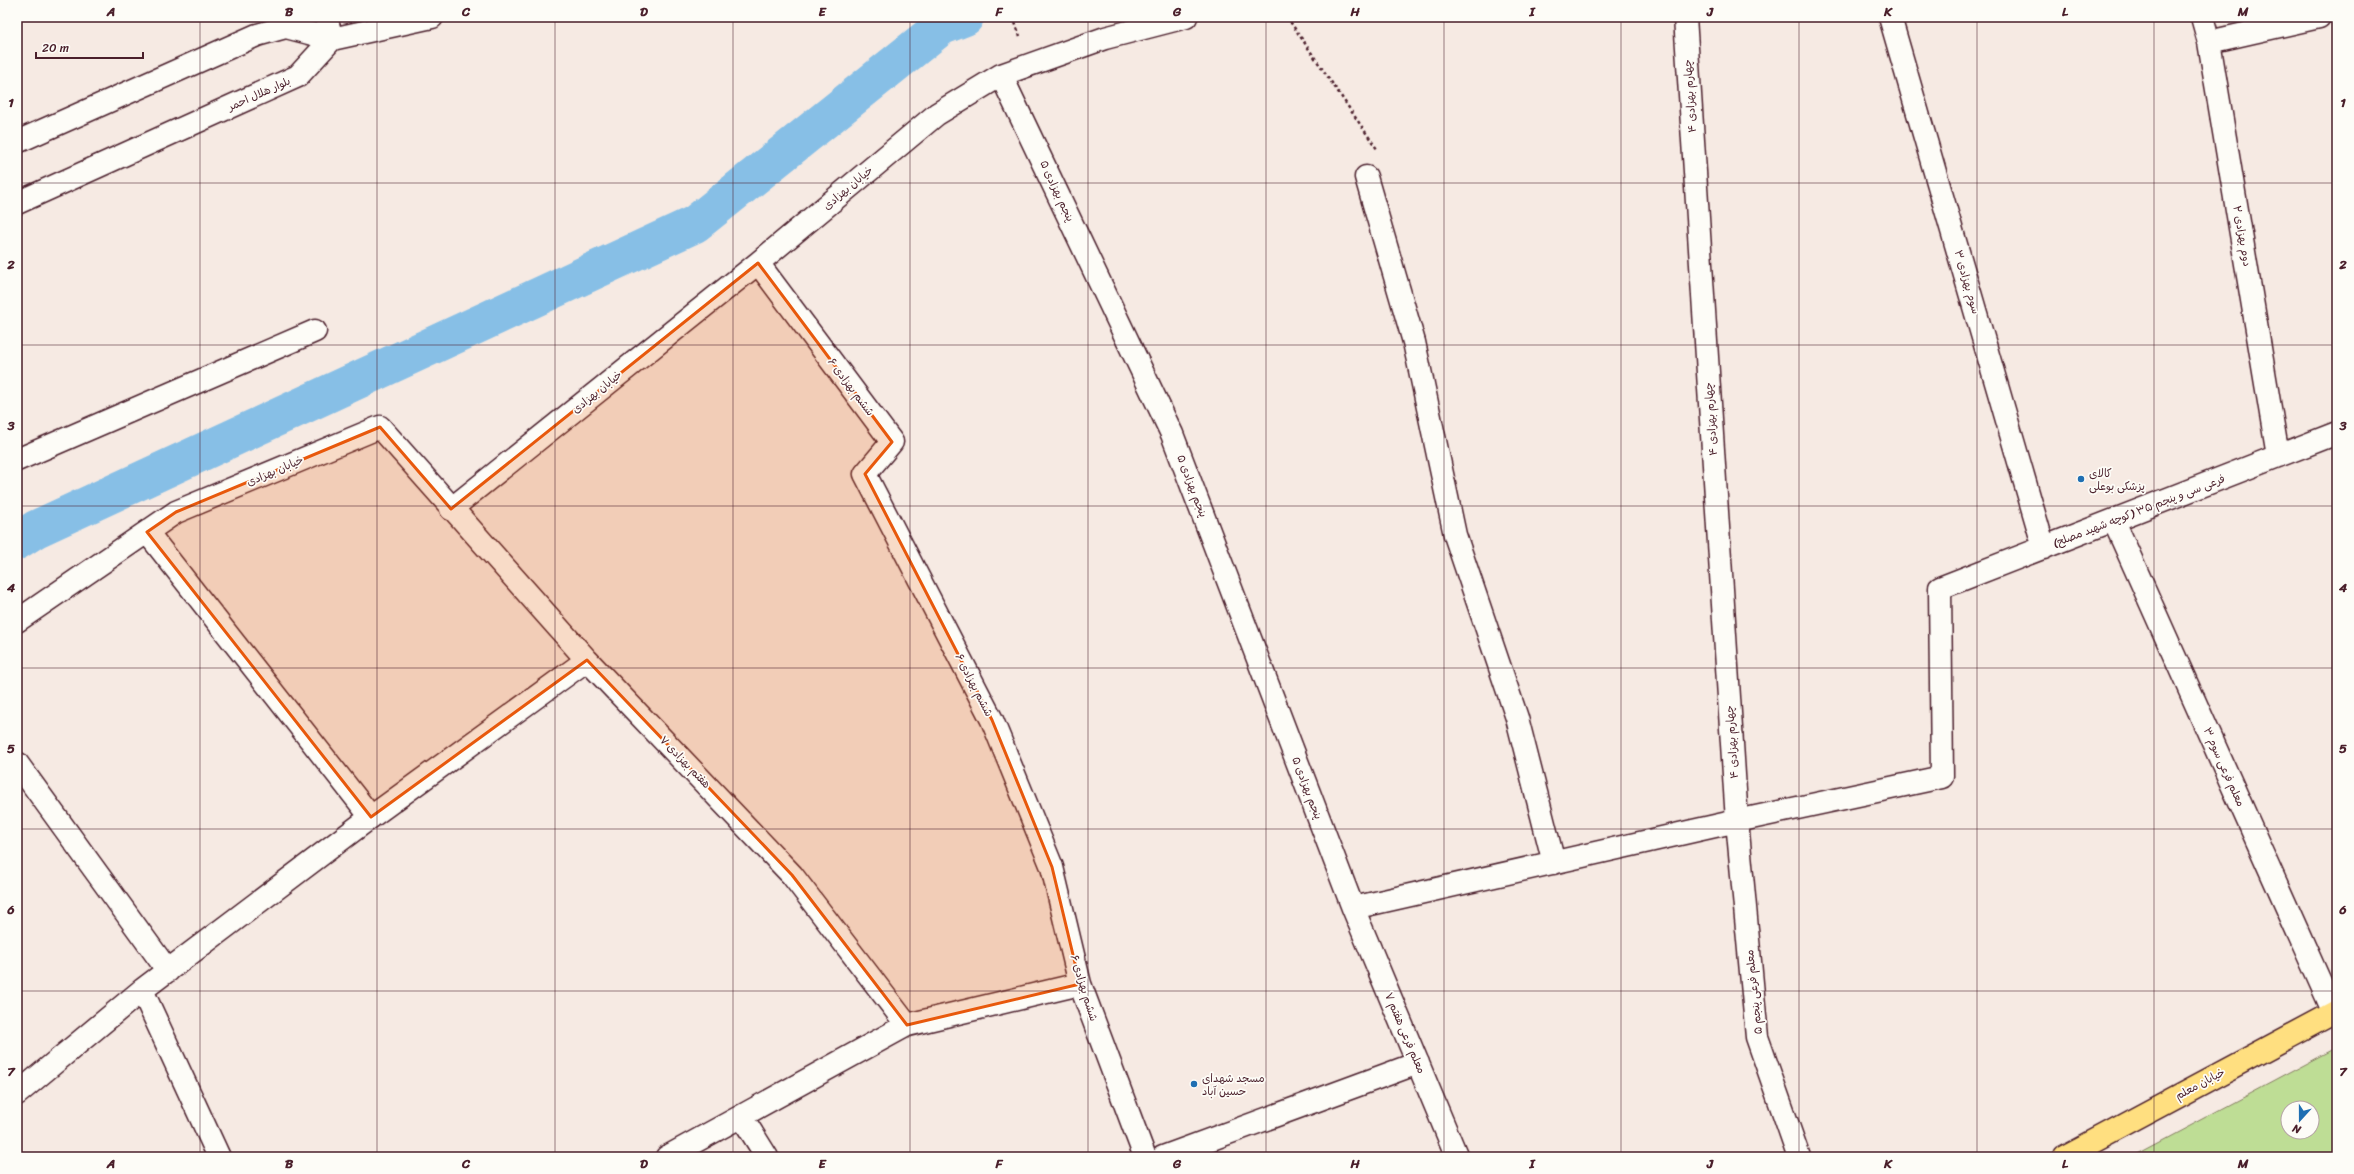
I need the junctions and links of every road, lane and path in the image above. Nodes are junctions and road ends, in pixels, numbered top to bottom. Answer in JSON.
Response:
{"nodes":[{"id":1,"x":326,"y":17,"type":"edge"},
{"id":2,"x":432,"y":17,"type":"edge"},
{"id":3,"x":1186,"y":17,"type":"edge"},
{"id":4,"x":1288,"y":17,"type":"edge"},
{"id":5,"x":1685,"y":17,"type":"edge"},
{"id":6,"x":1890,"y":17,"type":"edge"},
{"id":7,"x":2202,"y":17,"type":"edge"},
{"id":8,"x":2319,"y":17,"type":"edge"},
{"id":9,"x":332,"y":39,"type":"junction"},
{"id":10,"x":2209,"y":42,"type":"junction"},
{"id":11,"x":1002,"y":75,"type":"junction"},
{"id":12,"x":17,"y":142,"type":"edge"},
{"id":13,"x":1366,"y":178,"type":"joint"},
{"id":14,"x":17,"y":203,"type":"edge"},
{"id":15,"x":758,"y":263,"type":"junction"},
{"id":16,"x":315,"y":331,"type":"dead end"},
{"id":17,"x":2337,"y":433,"type":"edge"},
{"id":18,"x":2278,"y":456,"type":"junction"},
{"id":19,"x":17,"y":460,"type":"edge"},
{"id":20,"x":451,"y":509,"type":"junction"},
{"id":21,"x":2114,"y":521,"type":"junction"},
{"id":22,"x":147,"y":532,"type":"junction"},
{"id":23,"x":2044,"y":548,"type":"junction"},
{"id":24,"x":17,"y":622,"type":"edge"},
{"id":25,"x":587,"y":660,"type":"junction"},
{"id":26,"x":17,"y":763,"type":"edge"},
{"id":27,"x":371,"y":817,"type":"junction"},
{"id":28,"x":1737,"y":821,"type":"junction"},
{"id":29,"x":1554,"y":863,"type":"junction"},
{"id":30,"x":1353,"y":908,"type":"junction"},
{"id":31,"x":168,"y":971,"type":"junction"},
{"id":32,"x":1080,"y":984,"type":"junction"},
{"id":33,"x":142,"y":990,"type":"junction"},
{"id":34,"x":2336,"y":1012,"type":"edge"},
{"id":35,"x":907,"y":1025,"type":"junction"},
{"id":36,"x":1418,"y":1063,"type":"junction"},
{"id":37,"x":17,"y":1094,"type":"edge"},
{"id":38,"x":742,"y":1117,"type":"junction"},
{"id":39,"x":219,"y":1157,"type":"edge"},
{"id":40,"x":667,"y":1157,"type":"edge"},
{"id":41,"x":767,"y":1157,"type":"edge"},
{"id":42,"x":1145,"y":1157,"type":"edge"},
{"id":43,"x":1163,"y":1157,"type":"edge"},
{"id":44,"x":1457,"y":1157,"type":"edge"},
{"id":45,"x":1800,"y":1157,"type":"edge"},
{"id":46,"x":2064,"y":1157,"type":"edge"}],
"edges":[{"from":1,"to":9,"type":"street"},
{"from":2,"to":9,"type":"street"},
{"from":3,"to":11,"type":"street","name":"خیابان بهزادی"},
{"from":4,"to":13,"type":"path"},
{"from":5,"to":28,"type":"street","name":"چهارم بهزادی ۴"},
{"from":6,"to":23,"type":"street","name":"سوم بهزادی ۳"},
{"from":7,"to":10,"type":"street","name":"دوم بهزادی ۲"},
{"from":8,"to":10,"type":"street"},
{"from":9,"to":12,"type":"street"},
{"from":9,"to":14,"type":"street","name":"بلوار هلال احمر"},
{"from":10,"to":18,"type":"street","name":"دوم بهزادی ۲"},
{"from":11,"to":15,"type":"street","name":"خیابان بهزادی"},
{"from":11,"to":30,"type":"street","name":"پنجم بهزادی ۵"},
{"from":13,"to":29,"type":"street"},
{"from":15,"to":20,"type":"street","name":"خیابان بهزادی"},
{"from":15,"to":32,"type":"street","name":"ششم بهزادی ۶"},
{"from":16,"to":19,"type":"street"},
{"from":17,"to":18,"type":"street","name":"فرعی سی و پنجم ۳۵ (کوچه شهید مصلح)"},
{"from":18,"to":21,"type":"street","name":"فرعی سی و پنجم ۳۵ (کوچه شهید مصلح)"},
{"from":20,"to":22,"type":"street","name":"خیابان بهزادی"},
{"from":20,"to":25,"type":"street","name":"هفتم بهزادی ۷"},
{"from":21,"to":23,"type":"street","name":"فرعی سی و پنجم ۳۵ (کوچه شهید مصلح)"},
{"from":21,"to":34,"type":"street","name":"معلم فرعی سوم ۳"},
{"from":22,"to":24,"type":"street","name":"خیابان بهزادی"},
{"from":22,"to":27,"type":"street"},
{"from":23,"to":28,"type":"street","name":"فرعی سی و پنجم ۳۵ (کوچه شهید مصلح)"},
{"from":25,"to":27,"type":"street"},
{"from":25,"to":35,"type":"street","name":"هفتم بهزادی ۷"},
{"from":26,"to":31,"type":"street"},
{"from":27,"to":31,"type":"street"},
{"from":28,"to":29,"type":"street"},
{"from":28,"to":45,"type":"street","name":"معلم فرعی پنجم ۵"},
{"from":29,"to":30,"type":"street"},
{"from":30,"to":36,"type":"street","name":"معلم فرعی هفتم ۷"},
{"from":31,"to":33,"type":"street"},
{"from":32,"to":35,"type":"street"},
{"from":32,"to":42,"type":"street","name":"ششم بهزادی ۶"},
{"from":33,"to":37,"type":"street"},
{"from":33,"to":39,"type":"street"},
{"from":34,"to":46,"type":"main road","name":"خیابان معلم"},
{"from":35,"to":38,"type":"street"},
{"from":36,"to":43,"type":"street"},
{"from":36,"to":44,"type":"street","name":"معلم فرعی هفتم ۷"},
{"from":38,"to":40,"type":"street"},
{"from":38,"to":41,"type":"street"}]}
